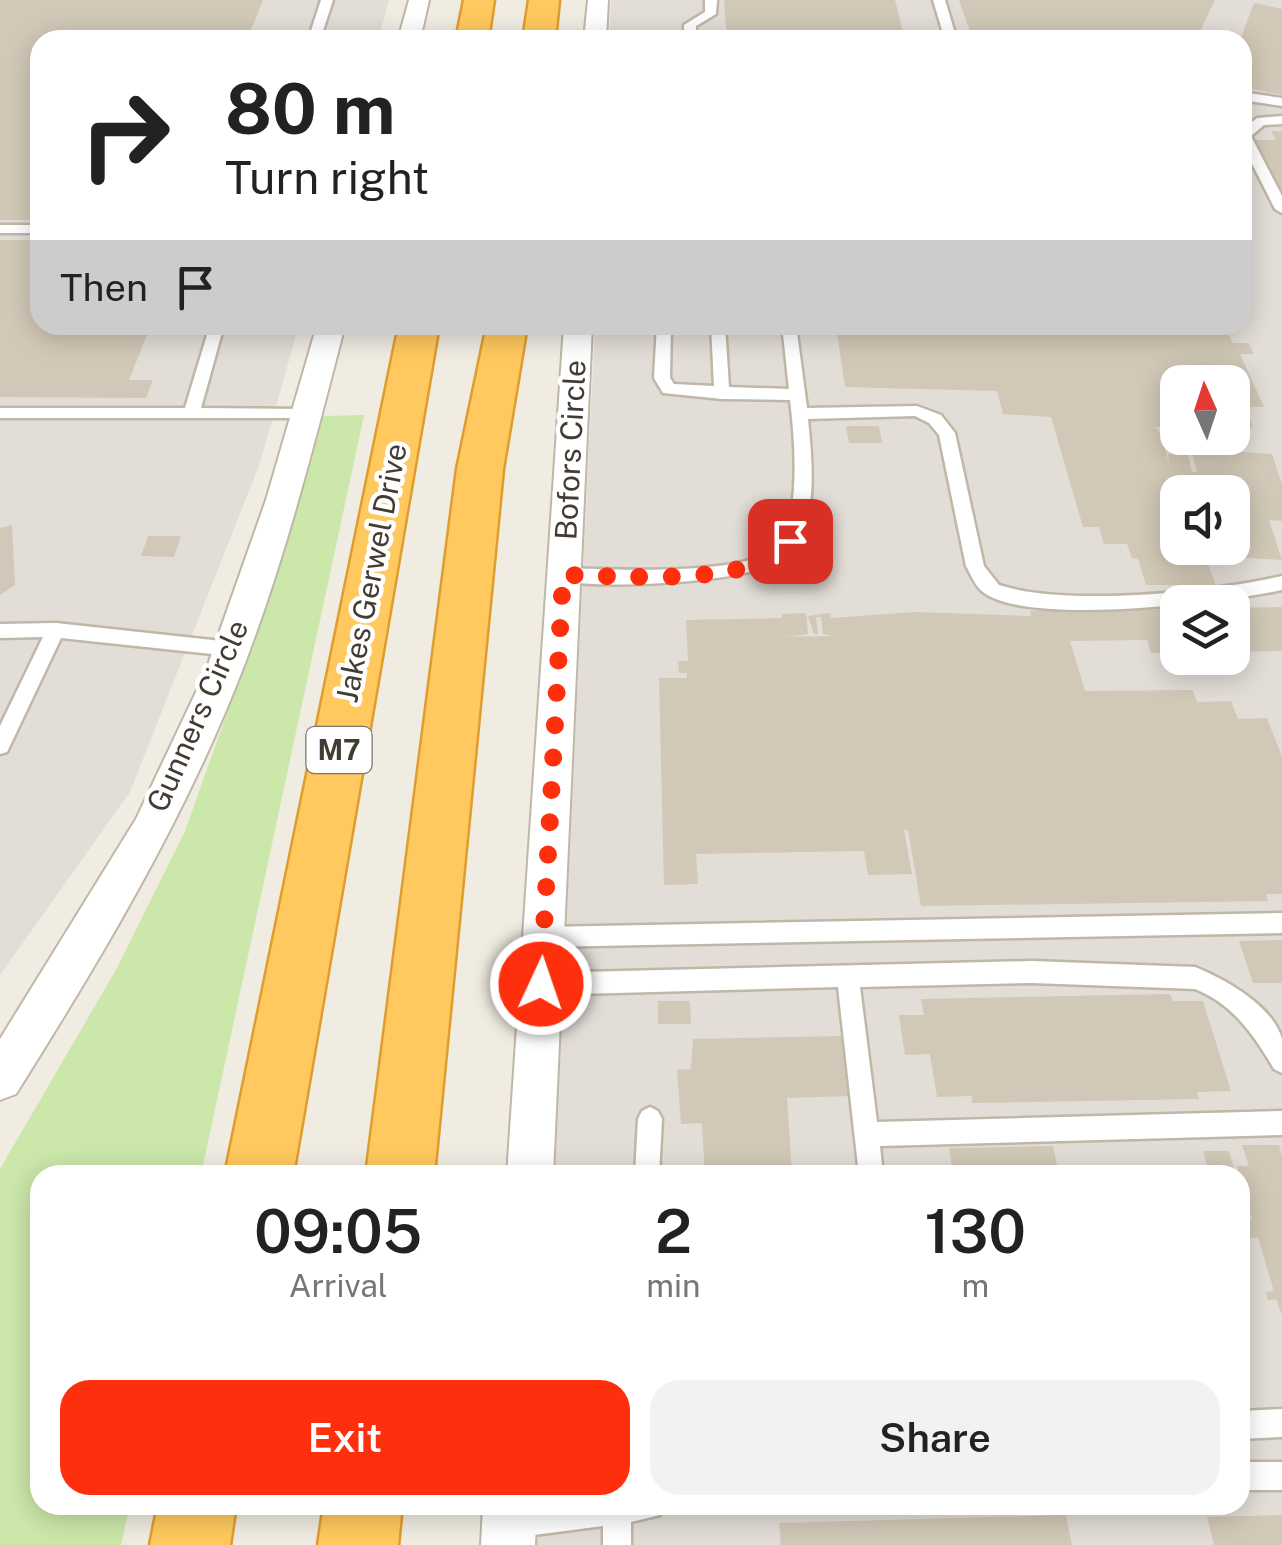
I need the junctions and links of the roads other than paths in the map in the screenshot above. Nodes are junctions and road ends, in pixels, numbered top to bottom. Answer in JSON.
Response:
{"nodes":[{"id":1,"x":327,"y":0,"type":"edge"},
{"id":2,"x":419,"y":0,"type":"edge"},
{"id":3,"x":479,"y":0,"type":"edge"},
{"id":4,"x":544,"y":0,"type":"edge"},
{"id":5,"x":598,"y":0,"type":"edge"},
{"id":6,"x":711,"y":0,"type":"edge"},
{"id":7,"x":939,"y":0,"type":"edge"},
{"id":8,"x":317,"y":30,"type":"edge"},
{"id":9,"x":411,"y":30,"type":"edge"},
{"id":10,"x":474,"y":30,"type":"edge"},
{"id":11,"x":540,"y":30,"type":"edge"},
{"id":12,"x":596,"y":30,"type":"edge"},
{"id":13,"x":690,"y":30,"type":"edge"},
{"id":14,"x":949,"y":30,"type":"edge"},
{"id":15,"x":1252,"y":98,"type":"edge"},
{"id":16,"x":1282,"y":102,"type":"edge"},
{"id":17,"x":1282,"y":120,"type":"edge"},
{"id":18,"x":1252,"y":128,"type":"edge"},
{"id":19,"x":1252,"y":151,"type":"edge"},
{"id":20,"x":1282,"y":209,"type":"edge"},
{"id":21,"x":30,"y":228,"type":"edge"},
{"id":22,"x":0,"y":229,"type":"edge"},
{"id":23,"x":214,"y":335,"type":"edge"},
{"id":24,"x":328,"y":335,"type":"edge"},
{"id":25,"x":417,"y":335,"type":"edge"},
{"id":26,"x":505,"y":335,"type":"edge"},
{"id":27,"x":577,"y":335,"type":"edge"},
{"id":28,"x":664,"y":335,"type":"edge"},
{"id":29,"x":719,"y":335,"type":"edge"},
{"id":30,"x":790,"y":335,"type":"edge"},
{"id":31,"x":722,"y":394,"type":"junction"},
{"id":32,"x":796,"y":395,"type":"junction"},
{"id":33,"x":0,"y":414,"type":"edge"},
{"id":34,"x":191,"y":414,"type":"junction"},
{"id":35,"x":308,"y":414,"type":"junction"},
{"id":36,"x":797,"y":414,"type":"junction"},
{"id":37,"x":563,"y":575,"type":"junction"},
{"id":38,"x":1282,"y":583,"type":"edge"},
{"id":39,"x":56,"y":630,"type":"junction"},
{"id":40,"x":0,"y":631,"type":"edge"},
{"id":41,"x":231,"y":648,"type":"junction"},
{"id":42,"x":0,"y":746,"type":"edge"},
{"id":43,"x":1282,"y":923,"type":"edge"},
{"id":44,"x":543,"y":937,"type":"junction"},
{"id":45,"x":848,"y":977,"type":"junction"},
{"id":46,"x":541,"y":984,"type":"junction"},
{"id":47,"x":1282,"y":1060,"type":"edge"},
{"id":48,"x":0,"y":1078,"type":"edge"},
{"id":49,"x":650,"y":1119,"type":"dead end"},
{"id":50,"x":1282,"y":1123,"type":"edge"},
{"id":51,"x":868,"y":1134,"type":"junction"},
{"id":52,"x":261,"y":1165,"type":"edge"},
{"id":53,"x":401,"y":1165,"type":"edge"},
{"id":54,"x":531,"y":1165,"type":"edge"},
{"id":55,"x":647,"y":1165,"type":"edge"},
{"id":56,"x":870,"y":1165,"type":"edge"},
{"id":57,"x":1282,"y":1423,"type":"edge"},
{"id":58,"x":1250,"y":1425,"type":"edge"},
{"id":59,"x":1250,"y":1476,"type":"edge"},
{"id":60,"x":1282,"y":1476,"type":"edge"},
{"id":61,"x":195,"y":1515,"type":"edge"},
{"id":62,"x":362,"y":1515,"type":"edge"},
{"id":63,"x":581,"y":1515,"type":"edge"},
{"id":64,"x":617,"y":1515,"type":"edge"},
{"id":65,"x":509,"y":1525,"type":"edge"},
{"id":66,"x":190,"y":1545,"type":"edge"},
{"id":67,"x":358,"y":1545,"type":"edge"},
{"id":68,"x":617,"y":1545,"type":"edge"}],
"edges":[{"from":1,"to":8,"type":"lane"},
{"from":2,"to":9,"type":"street"},
{"from":3,"to":10,"type":"highway"},
{"from":4,"to":11,"type":"highway"},
{"from":5,"to":12,"type":"street"},
{"from":6,"to":13,"type":"lane"},
{"from":7,"to":14,"type":"lane"},
{"from":15,"to":16,"type":"lane"},
{"from":17,"to":18,"type":"lane"},
{"from":19,"to":20,"type":"lane"},
{"from":21,"to":22,"type":"lane"},
{"from":23,"to":34,"type":"lane"},
{"from":24,"to":35,"type":"street","name":"Gunners Circle"},
{"from":25,"to":52,"type":"highway","name":"Jakes Gerwel Drive","number":"M7"},
{"from":26,"to":53,"type":"highway"},
{"from":27,"to":37,"type":"street","name":"Bofors Circle"},
{"from":28,"to":31,"type":"lane"},
{"from":29,"to":31,"type":"lane"},
{"from":30,"to":32,"type":"lane"},
{"from":31,"to":32,"type":"lane"},
{"from":32,"to":36,"type":"lane"},
{"from":33,"to":34,"type":"lane"},
{"from":34,"to":35,"type":"lane"},
{"from":35,"to":41,"type":"street","name":"Gunners Circle"},
{"from":36,"to":37,"type":"lane"},
{"from":36,"to":38,"type":"lane"},
{"from":37,"to":44,"type":"street","name":"Bofors Circle"},
{"from":39,"to":40,"type":"lane"},
{"from":39,"to":41,"type":"lane"},
{"from":39,"to":42,"type":"lane"},
{"from":41,"to":48,"type":"street","name":"Gunners Circle"},
{"from":43,"to":44,"type":"lane"},
{"from":44,"to":46,"type":"street","name":"Bofors Circle"},
{"from":45,"to":46,"type":"lane"},
{"from":45,"to":47,"type":"lane"},
{"from":45,"to":51,"type":"lane"},
{"from":46,"to":54,"type":"street","name":"Bofors Circle"},
{"from":49,"to":55,"type":"lane"},
{"from":50,"to":51,"type":"lane"},
{"from":51,"to":56,"type":"lane"},
{"from":57,"to":58,"type":"lane"},
{"from":59,"to":60,"type":"lane"},
{"from":61,"to":66,"type":"highway"},
{"from":62,"to":67,"type":"highway"},
{"from":63,"to":65,"type":"lane"},
{"from":64,"to":68,"type":"lane"}]}
